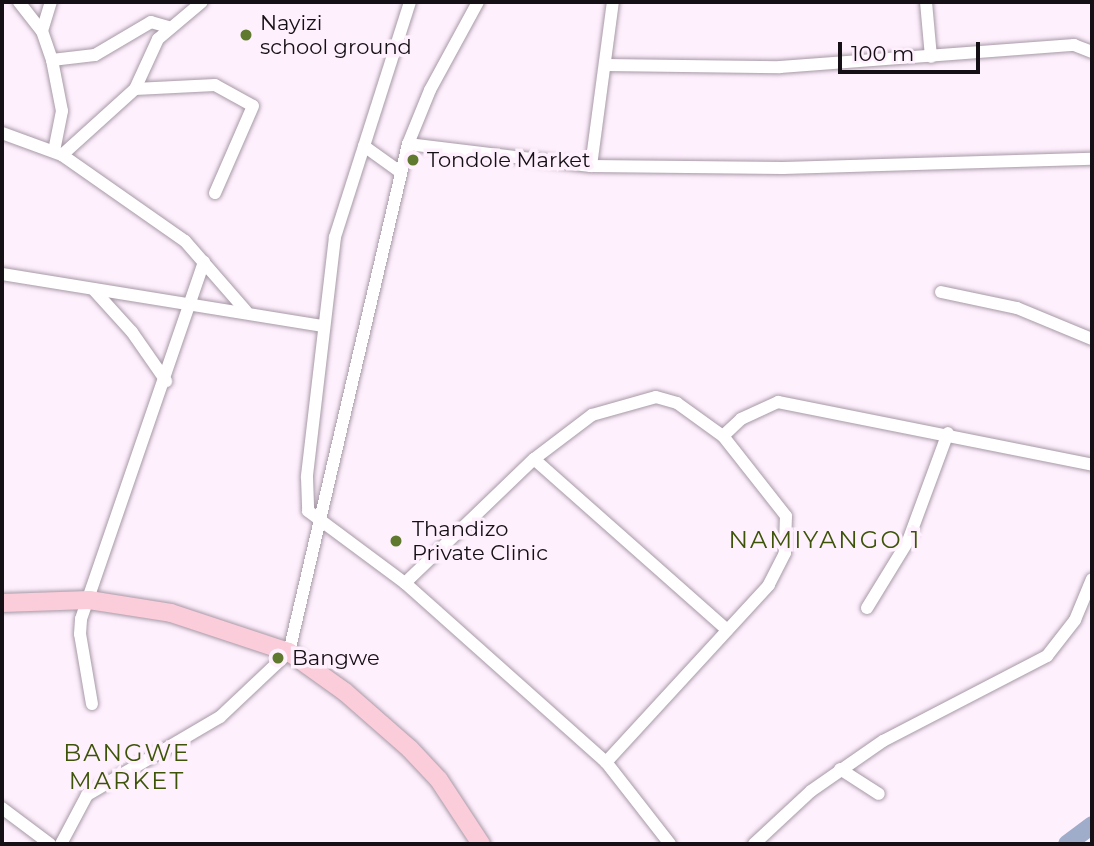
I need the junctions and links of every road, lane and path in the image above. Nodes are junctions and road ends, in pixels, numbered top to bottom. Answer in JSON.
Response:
{"nodes":[{"id":1,"x":19,"y":2,"type":"edge"},
{"id":2,"x":51,"y":2,"type":"edge"},
{"id":3,"x":202,"y":2,"type":"edge"},
{"id":4,"x":410,"y":2,"type":"edge"},
{"id":5,"x":478,"y":2,"type":"edge"},
{"id":6,"x":613,"y":2,"type":"edge"},
{"id":7,"x":926,"y":2,"type":"edge"},
{"id":8,"x":168,"y":27,"type":"junction"},
{"id":9,"x":42,"y":31,"type":"junction"},
{"id":10,"x":1092,"y":52,"type":"edge"},
{"id":11,"x":931,"y":57,"type":"junction"},
{"id":12,"x":52,"y":60,"type":"junction"},
{"id":13,"x":605,"y":65,"type":"junction"},
{"id":14,"x":135,"y":89,"type":"junction"},
{"id":15,"x":2,"y":133,"type":"edge"},
{"id":16,"x":408,"y":144,"type":"junction"},
{"id":17,"x":363,"y":146,"type":"junction"},
{"id":18,"x":58,"y":153,"type":"junction"},
{"id":19,"x":1092,"y":159,"type":"edge"},
{"id":20,"x":591,"y":166,"type":"junction"},
{"id":21,"x":400,"y":172,"type":"junction"},
{"id":22,"x":215,"y":194,"type":"dead end"},
{"id":23,"x":204,"y":262,"type":"junction"},
{"id":24,"x":2,"y":274,"type":"edge"},
{"id":25,"x":93,"y":289,"type":"junction"},
{"id":26,"x":941,"y":292,"type":"dead end"},
{"id":27,"x":191,"y":305,"type":"junction"},
{"id":28,"x":246,"y":311,"type":"junction"},
{"id":29,"x":322,"y":326,"type":"junction"},
{"id":30,"x":1092,"y":339,"type":"edge"},
{"id":31,"x":166,"y":381,"type":"junction"},
{"id":32,"x":948,"y":433,"type":"junction"},
{"id":33,"x":723,"y":436,"type":"junction"},
{"id":34,"x":534,"y":459,"type":"junction"},
{"id":35,"x":1092,"y":465,"type":"edge"},
{"id":36,"x":323,"y":520,"type":"junction"},
{"id":37,"x":1092,"y":579,"type":"edge"},
{"id":38,"x":405,"y":583,"type":"junction"},
{"id":39,"x":89,"y":600,"type":"junction"},
{"id":40,"x":2,"y":603,"type":"edge"},
{"id":41,"x":867,"y":608,"type":"dead end"},
{"id":42,"x":727,"y":630,"type":"junction"},
{"id":43,"x":289,"y":652,"type":"junction"},
{"id":44,"x":92,"y":704,"type":"dead end"},
{"id":45,"x":606,"y":762,"type":"junction"},
{"id":46,"x":840,"y":769,"type":"junction"},
{"id":47,"x":879,"y":794,"type":"dead end"},
{"id":48,"x":2,"y":808,"type":"edge"},
{"id":49,"x":50,"y":844,"type":"edge"},
{"id":50,"x":61,"y":844,"type":"edge"},
{"id":51,"x":481,"y":844,"type":"edge"},
{"id":52,"x":670,"y":844,"type":"edge"},
{"id":53,"x":754,"y":844,"type":"edge"}],
"edges":[{"from":1,"to":9,"type":"street"},
{"from":2,"to":9,"type":"street"},
{"from":3,"to":8,"type":"street"},
{"from":4,"to":17,"type":"street"},
{"from":5,"to":16,"type":"street"},
{"from":6,"to":13,"type":"street"},
{"from":7,"to":11,"type":"street"},
{"from":8,"to":12,"type":"street"},
{"from":8,"to":14,"type":"street"},
{"from":9,"to":12,"type":"street"},
{"from":10,"to":11,"type":"street"},
{"from":11,"to":13,"type":"street"},
{"from":12,"to":18,"type":"street"},
{"from":13,"to":20,"type":"street"},
{"from":14,"to":18,"type":"street"},
{"from":14,"to":22,"type":"street"},
{"from":15,"to":18,"type":"street"},
{"from":16,"to":20,"type":"street"},
{"from":16,"to":21,"type":"street"},
{"from":17,"to":21,"type":"street"},
{"from":17,"to":29,"type":"street"},
{"from":18,"to":23,"type":"street"},
{"from":19,"to":20,"type":"street"},
{"from":21,"to":36,"type":"street"},
{"from":23,"to":27,"type":"street"},
{"from":23,"to":28,"type":"street"},
{"from":24,"to":25,"type":"street"},
{"from":25,"to":27,"type":"street"},
{"from":25,"to":31,"type":"street"},
{"from":26,"to":30,"type":"street"},
{"from":27,"to":28,"type":"street"},
{"from":27,"to":31,"type":"street"},
{"from":28,"to":29,"type":"street"},
{"from":29,"to":36,"type":"street"},
{"from":31,"to":39,"type":"street"},
{"from":32,"to":33,"type":"street"},
{"from":32,"to":35,"type":"street"},
{"from":32,"to":41,"type":"street"},
{"from":33,"to":34,"type":"street"},
{"from":33,"to":42,"type":"street"},
{"from":34,"to":38,"type":"street"},
{"from":34,"to":42,"type":"street"},
{"from":36,"to":38,"type":"street"},
{"from":36,"to":43,"type":"street"},
{"from":37,"to":46,"type":"street"},
{"from":38,"to":45,"type":"street"},
{"from":39,"to":40,"type":"main road"},
{"from":39,"to":43,"type":"main road"},
{"from":39,"to":44,"type":"street"},
{"from":42,"to":45,"type":"street"},
{"from":43,"to":50,"type":"street"},
{"from":43,"to":51,"type":"main road"},
{"from":45,"to":52,"type":"street"},
{"from":46,"to":47,"type":"street"},
{"from":46,"to":53,"type":"street"},
{"from":48,"to":49,"type":"street"}]}
